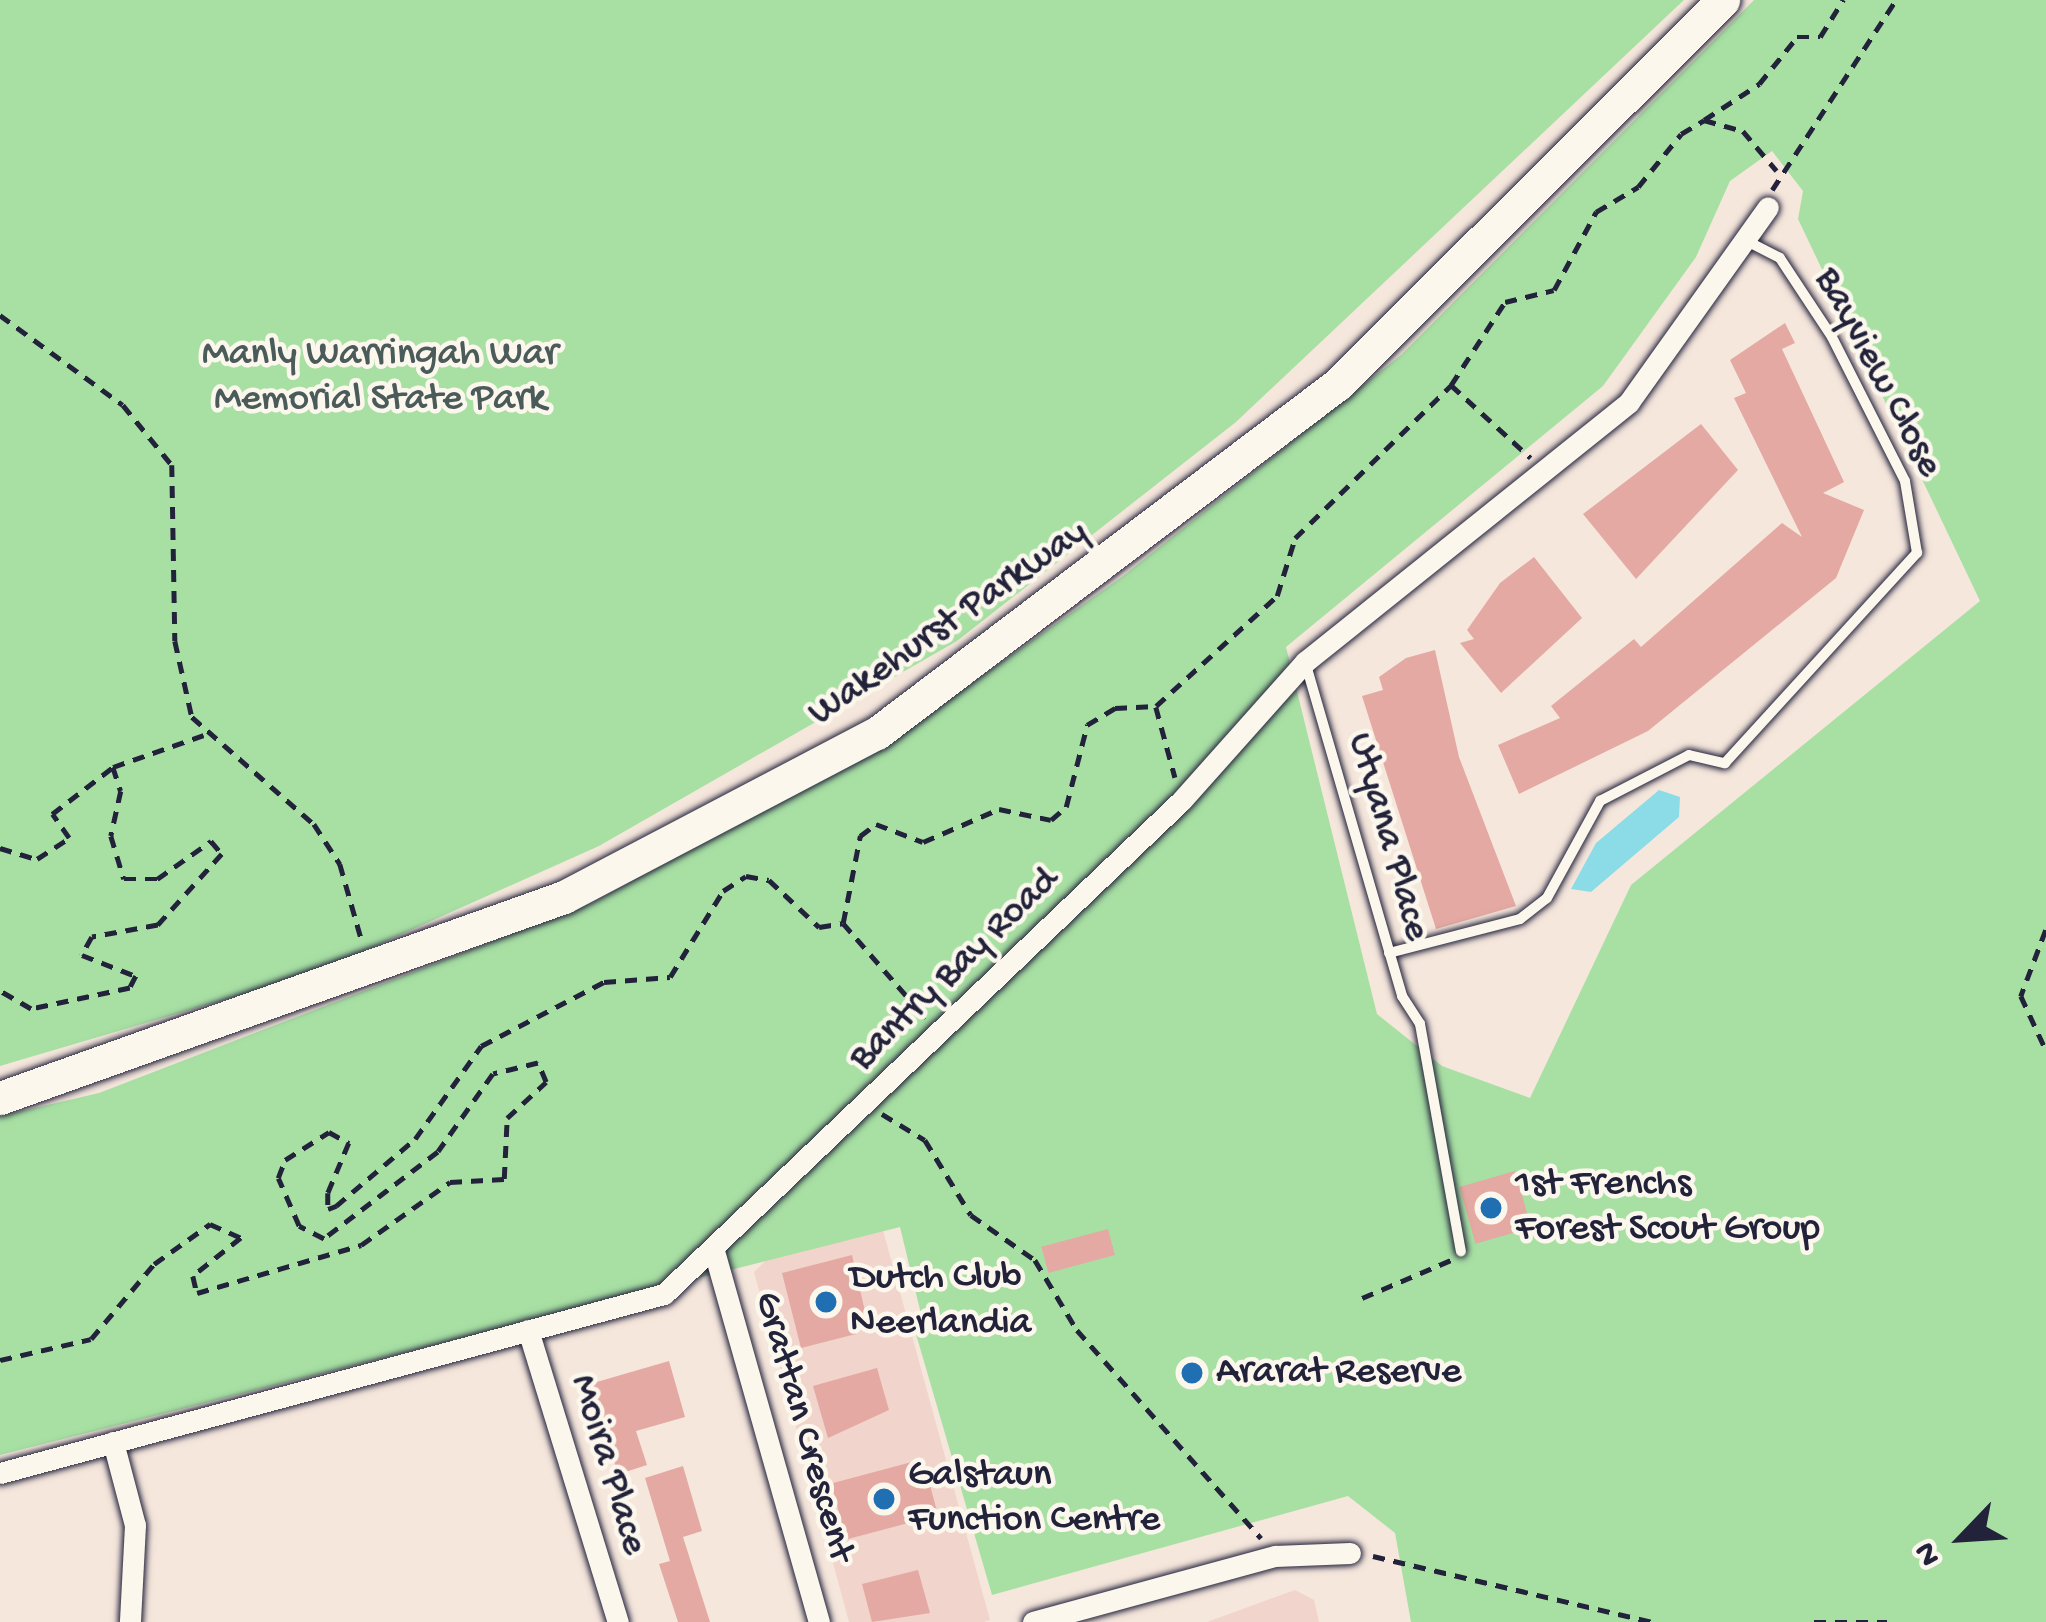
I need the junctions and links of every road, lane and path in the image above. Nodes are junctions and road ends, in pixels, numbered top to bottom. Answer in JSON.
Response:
{"nodes":[{"id":1,"x":1723,"y":0,"type":"edge"},
{"id":2,"x":1843,"y":0,"type":"edge"},
{"id":3,"x":1896,"y":0,"type":"edge"},
{"id":4,"x":1704,"y":120,"type":"junction"},
{"id":5,"x":1777,"y":171,"type":"junction"},
{"id":6,"x":1768,"y":207,"type":"joint"},
{"id":7,"x":1750,"y":243,"type":"junction"},
{"id":8,"x":0,"y":315,"type":"edge"},
{"id":9,"x":1450,"y":385,"type":"junction"},
{"id":10,"x":1544,"y":470,"type":"junction"},
{"id":11,"x":1305,"y":662,"type":"junction"},
{"id":12,"x":1156,"y":706,"type":"junction"},
{"id":13,"x":206,"y":734,"type":"junction"},
{"id":14,"x":112,"y":767,"type":"junction"},
{"id":15,"x":1182,"y":800,"type":"junction"},
{"id":16,"x":0,"y":848,"type":"edge"},
{"id":17,"x":843,"y":923,"type":"junction"},
{"id":18,"x":2046,"y":930,"type":"edge"},
{"id":19,"x":1389,"y":953,"type":"junction"},
{"id":20,"x":371,"y":969,"type":"junction"},
{"id":21,"x":0,"y":991,"type":"edge"},
{"id":22,"x":940,"y":1034,"type":"junction"},
{"id":23,"x":2046,"y":1050,"type":"edge"},
{"id":24,"x":0,"y":1098,"type":"edge"},
{"id":25,"x":866,"y":1105,"type":"junction"},
{"id":26,"x":714,"y":1251,"type":"junction"},
{"id":27,"x":1461,"y":1251,"type":"joint"},
{"id":28,"x":1362,"y":1298,"type":"dead end"},
{"id":29,"x":528,"y":1330,"type":"junction"},
{"id":30,"x":0,"y":1360,"type":"edge"},
{"id":31,"x":113,"y":1442,"type":"junction"},
{"id":32,"x":0,"y":1473,"type":"edge"},
{"id":33,"x":1350,"y":1552,"type":"joint"},
{"id":34,"x":1275,"y":1556,"type":"junction"},
{"id":35,"x":130,"y":1622,"type":"edge"},
{"id":36,"x":619,"y":1622,"type":"edge"},
{"id":37,"x":819,"y":1622,"type":"edge"},
{"id":38,"x":1033,"y":1622,"type":"edge"},
{"id":39,"x":1652,"y":1622,"type":"edge"},
{"id":40,"x":1814,"y":1622,"type":"edge"},
{"id":41,"x":1887,"y":1622,"type":"edge"}],
"edges":[{"from":1,"to":20,"type":"main road","name":"Wakehurst Parkway"},
{"from":2,"to":4,"type":"path"},
{"from":3,"to":5,"type":"path"},
{"from":4,"to":5,"type":"path"},
{"from":4,"to":9,"type":"path"},
{"from":5,"to":6,"type":"path"},
{"from":6,"to":7,"type":"street","name":"Bantry Bay Road"},
{"from":7,"to":10,"type":"street","name":"Bantry Bay Road"},
{"from":7,"to":19,"type":"lane","name":"Bayview Close"},
{"from":8,"to":13,"type":"path"},
{"from":9,"to":10,"type":"path"},
{"from":9,"to":12,"type":"path"},
{"from":10,"to":11,"type":"street","name":"Bantry Bay Road"},
{"from":11,"to":15,"type":"street","name":"Bantry Bay Road"},
{"from":11,"to":19,"type":"lane","name":"Utyana Place"},
{"from":12,"to":15,"type":"path"},
{"from":12,"to":17,"type":"path"},
{"from":13,"to":14,"type":"path"},
{"from":13,"to":20,"type":"path"},
{"from":14,"to":16,"type":"path"},
{"from":14,"to":21,"type":"path"},
{"from":15,"to":22,"type":"street","name":"Bantry Bay Road"},
{"from":17,"to":22,"type":"path"},
{"from":17,"to":30,"type":"path"},
{"from":18,"to":23,"type":"path"},
{"from":19,"to":27,"type":"lane","name":"Utyana Place"},
{"from":20,"to":24,"type":"main road","name":"Wakehurst Parkway"},
{"from":22,"to":25,"type":"street","name":"Bantry Bay Road"},
{"from":25,"to":26,"type":"street","name":"Bantry Bay Road"},
{"from":25,"to":34,"type":"path"},
{"from":26,"to":29,"type":"street","name":"Bantry Bay Road"},
{"from":26,"to":37,"type":"street","name":"Grattan Crescent"},
{"from":27,"to":28,"type":"path"},
{"from":29,"to":31,"type":"street","name":"Bantry Bay Road"},
{"from":29,"to":36,"type":"street","name":"Moira Place"},
{"from":31,"to":32,"type":"street","name":"Bantry Bay Road"},
{"from":31,"to":35,"type":"street"},
{"from":33,"to":34,"type":"street"},
{"from":33,"to":39,"type":"path"},
{"from":34,"to":38,"type":"street"},
{"from":40,"to":41,"type":"path"}]}
